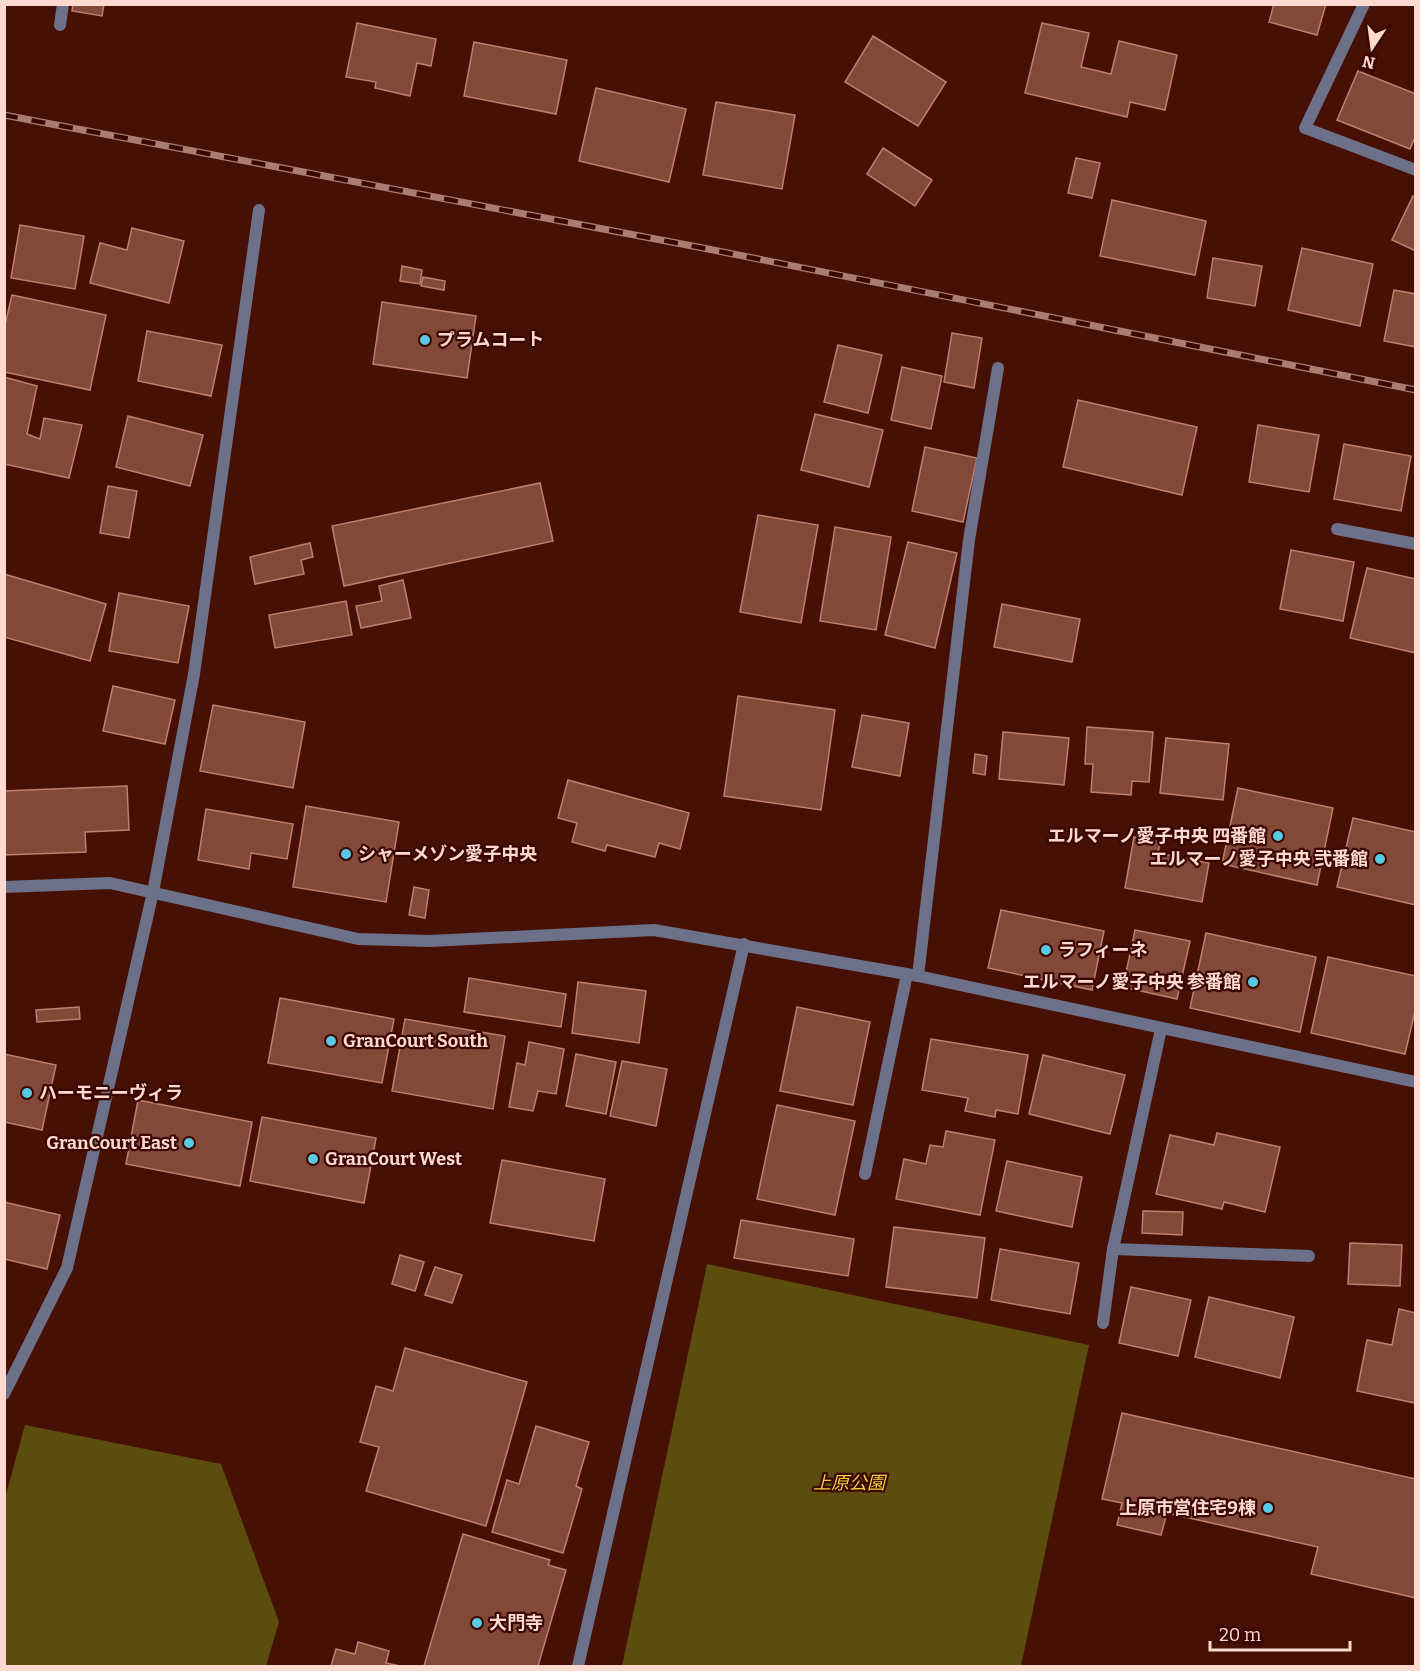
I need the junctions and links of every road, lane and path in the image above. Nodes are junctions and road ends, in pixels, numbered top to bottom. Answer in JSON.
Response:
{"nodes":[{"id":1,"x":63,"y":4,"type":"edge"},
{"id":2,"x":1364,"y":4,"type":"edge"},
{"id":3,"x":60,"y":25,"type":"dead end"},
{"id":4,"x":1416,"y":170,"type":"edge"},
{"id":5,"x":259,"y":210,"type":"dead end"},
{"id":6,"x":998,"y":368,"type":"dead end"},
{"id":7,"x":1337,"y":529,"type":"dead end"},
{"id":8,"x":1416,"y":544,"type":"edge"},
{"id":9,"x":4,"y":887,"type":"edge"},
{"id":10,"x":153,"y":892,"type":"junction"},
{"id":11,"x":744,"y":944,"type":"junction"},
{"id":12,"x":912,"y":975,"type":"junction"},
{"id":13,"x":1161,"y":1029,"type":"junction"},
{"id":14,"x":1416,"y":1082,"type":"edge"},
{"id":15,"x":866,"y":1174,"type":"dead end"},
{"id":16,"x":1113,"y":1249,"type":"junction"},
{"id":17,"x":1309,"y":1256,"type":"dead end"},
{"id":18,"x":1103,"y":1323,"type":"dead end"},
{"id":19,"x":4,"y":1394,"type":"edge"},
{"id":20,"x":578,"y":1666,"type":"edge"}],
"edges":[{"from":1,"to":3,"type":"street"},
{"from":2,"to":4,"type":"street"},
{"from":5,"to":10,"type":"street"},
{"from":6,"to":12,"type":"street"},
{"from":7,"to":8,"type":"street"},
{"from":9,"to":10,"type":"street"},
{"from":10,"to":11,"type":"street"},
{"from":10,"to":19,"type":"street"},
{"from":11,"to":12,"type":"street"},
{"from":11,"to":20,"type":"street"},
{"from":12,"to":13,"type":"street"},
{"from":12,"to":15,"type":"street"},
{"from":13,"to":14,"type":"street"},
{"from":13,"to":16,"type":"street"},
{"from":16,"to":17,"type":"street"},
{"from":16,"to":18,"type":"street"}]}
